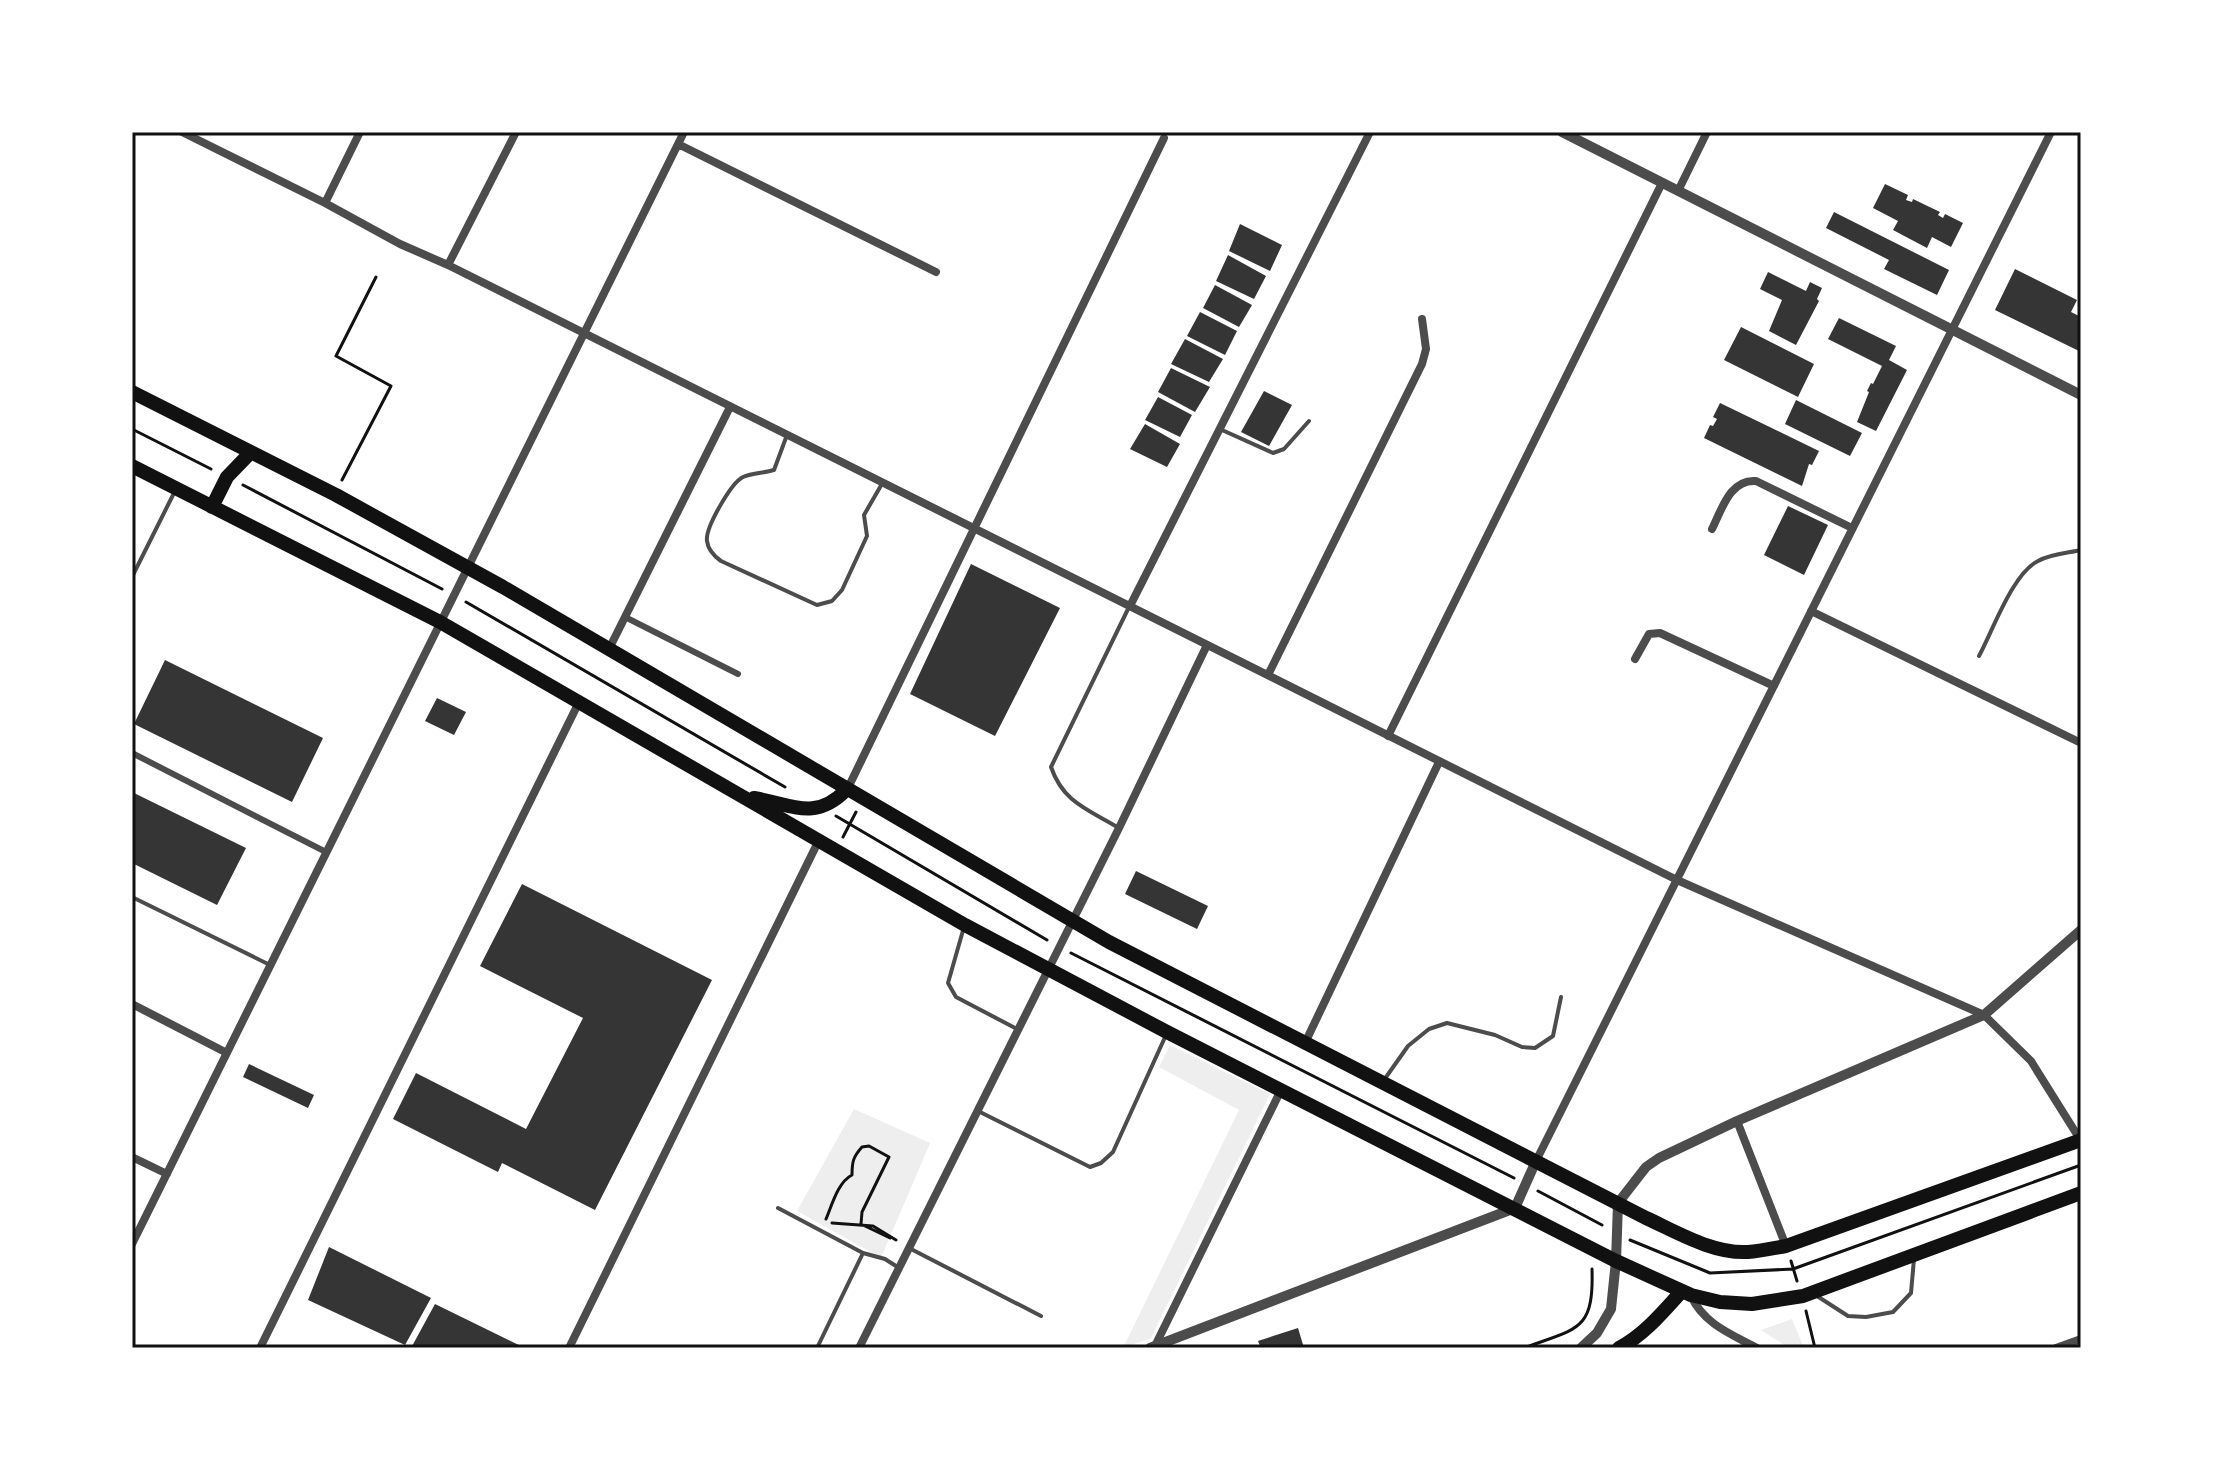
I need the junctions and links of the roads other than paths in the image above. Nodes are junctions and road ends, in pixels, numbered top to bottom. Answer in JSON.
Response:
{"nodes":[{"id":1,"x":182,"y":132,"type":"edge"},
{"id":2,"x":360,"y":132,"type":"edge"},
{"id":3,"x":516,"y":132,"type":"edge"},
{"id":4,"x":684,"y":132,"type":"edge"},
{"id":5,"x":1370,"y":132,"type":"edge"},
{"id":6,"x":1562,"y":132,"type":"edge"},
{"id":7,"x":1707,"y":132,"type":"edge"},
{"id":8,"x":2051,"y":132,"type":"edge"},
{"id":9,"x":200,"y":136,"type":"edge"},
{"id":10,"x":1164,"y":138,"type":"dead end"},
{"id":11,"x":678,"y":144,"type":"junction"},
{"id":12,"x":1662,"y":183,"type":"junction"},
{"id":13,"x":1678,"y":191,"type":"junction"},
{"id":14,"x":325,"y":203,"type":"junction"},
{"id":15,"x":448,"y":265,"type":"junction"},
{"id":16,"x":936,"y":272,"type":"dead end"},
{"id":17,"x":1422,"y":319,"type":"dead end"},
{"id":18,"x":1952,"y":330,"type":"junction"},
{"id":19,"x":584,"y":333,"type":"junction"},
{"id":20,"x":132,"y":392,"type":"edge"},
{"id":21,"x":2081,"y":395,"type":"edge"},
{"id":22,"x":730,"y":407,"type":"junction"},
{"id":23,"x":1309,"y":421,"type":"dead end"},
{"id":24,"x":1219,"y":429,"type":"junction"},
{"id":25,"x":787,"y":435,"type":"junction"},
{"id":26,"x":251,"y":452,"type":"junction"},
{"id":27,"x":132,"y":466,"type":"edge"},
{"id":28,"x":883,"y":482,"type":"junction"},
{"id":29,"x":176,"y":488,"type":"junction"},
{"id":30,"x":212,"y":507,"type":"junction"},
{"id":31,"x":1852,"y":528,"type":"junction"},
{"id":32,"x":975,"y":529,"type":"junction"},
{"id":33,"x":1712,"y":529,"type":"dead end"},
{"id":34,"x":2081,"y":550,"type":"edge"},
{"id":35,"x":467,"y":567,"type":"junction"},
{"id":36,"x":132,"y":577,"type":"edge"},
{"id":37,"x":1130,"y":606,"type":"junction"},
{"id":38,"x":1811,"y":611,"type":"junction"},
{"id":39,"x":625,"y":617,"type":"junction"},
{"id":40,"x":440,"y":622,"type":"junction"},
{"id":41,"x":1207,"y":645,"type":"junction"},
{"id":42,"x":610,"y":647,"type":"junction"},
{"id":43,"x":1979,"y":656,"type":"dead end"},
{"id":44,"x":1635,"y":659,"type":"dead end"},
{"id":45,"x":738,"y":674,"type":"dead end"},
{"id":46,"x":1268,"y":675,"type":"junction"},
{"id":47,"x":1774,"y":686,"type":"junction"},
{"id":48,"x":580,"y":700,"type":"junction"},
{"id":49,"x":1388,"y":736,"type":"junction"},
{"id":50,"x":2081,"y":743,"type":"edge"},
{"id":51,"x":132,"y":753,"type":"edge"},
{"id":52,"x":1439,"y":762,"type":"junction"},
{"id":53,"x":846,"y":790,"type":"junction"},
{"id":54,"x":743,"y":795,"type":"junction"},
{"id":55,"x":1119,"y":828,"type":"junction"},
{"id":56,"x":819,"y":840,"type":"junction"},
{"id":57,"x":326,"y":852,"type":"junction"},
{"id":58,"x":1677,"y":880,"type":"junction"},
{"id":59,"x":132,"y":897,"type":"edge"},
{"id":60,"x":1073,"y":921,"type":"junction"},
{"id":61,"x":965,"y":925,"type":"junction"},
{"id":62,"x":2081,"y":930,"type":"edge"},
{"id":63,"x":270,"y":965,"type":"junction"},
{"id":64,"x":1049,"y":969,"type":"junction"},
{"id":65,"x":1561,"y":997,"type":"dead end"},
{"id":66,"x":132,"y":1004,"type":"edge"},
{"id":67,"x":1984,"y":1015,"type":"junction"},
{"id":68,"x":1019,"y":1030,"type":"junction"},
{"id":69,"x":1167,"y":1032,"type":"junction"},
{"id":70,"x":1305,"y":1043,"type":"junction"},
{"id":71,"x":227,"y":1053,"type":"junction"},
{"id":72,"x":1383,"y":1082,"type":"junction"},
{"id":73,"x":1281,"y":1090,"type":"junction"},
{"id":74,"x":978,"y":1111,"type":"junction"},
{"id":75,"x":1737,"y":1121,"type":"junction"},
{"id":76,"x":2081,"y":1141,"type":"edge"},
{"id":77,"x":132,"y":1157,"type":"edge"},
{"id":78,"x":1536,"y":1161,"type":"junction"},
{"id":79,"x":167,"y":1174,"type":"junction"},
{"id":80,"x":2081,"y":1193,"type":"edge"},
{"id":81,"x":1618,"y":1203,"type":"junction"},
{"id":82,"x":778,"y":1208,"type":"dead end"},
{"id":83,"x":1515,"y":1208,"type":"junction"},
{"id":84,"x":132,"y":1243,"type":"edge"},
{"id":85,"x":1786,"y":1246,"type":"junction"},
{"id":86,"x":909,"y":1248,"type":"junction"},
{"id":87,"x":863,"y":1253,"type":"junction"},
{"id":88,"x":1915,"y":1254,"type":"junction"},
{"id":89,"x":1616,"y":1261,"type":"junction"},
{"id":90,"x":899,"y":1268,"type":"junction"},
{"id":91,"x":1686,"y":1293,"type":"junction"},
{"id":92,"x":1807,"y":1295,"type":"junction"},
{"id":93,"x":1041,"y":1316,"type":"dead end"},
{"id":94,"x":2081,"y":1339,"type":"edge"},
{"id":95,"x":1153,"y":1347,"type":"edge"},
{"id":96,"x":260,"y":1348,"type":"edge"},
{"id":97,"x":569,"y":1348,"type":"edge"},
{"id":98,"x":817,"y":1348,"type":"edge"},
{"id":99,"x":859,"y":1348,"type":"edge"},
{"id":100,"x":1581,"y":1348,"type":"edge"},
{"id":101,"x":1619,"y":1348,"type":"edge"},
{"id":102,"x":1757,"y":1348,"type":"edge"},
{"id":103,"x":2056,"y":1348,"type":"edge"}],
"edges":[{"from":1,"to":9,"type":"street"},
{"from":2,"to":14,"type":"street"},
{"from":3,"to":15,"type":"street"},
{"from":4,"to":11,"type":"street"},
{"from":5,"to":24,"type":"street"},
{"from":6,"to":12,"type":"street"},
{"from":7,"to":13,"type":"street"},
{"from":8,"to":18,"type":"street"},
{"from":9,"to":14,"type":"street"},
{"from":10,"to":32,"type":"street"},
{"from":11,"to":16,"type":"street"},
{"from":11,"to":19,"type":"street"},
{"from":12,"to":13,"type":"street"},
{"from":12,"to":49,"type":"street"},
{"from":13,"to":18,"type":"street"},
{"from":14,"to":15,"type":"street"},
{"from":15,"to":19,"type":"street"},
{"from":17,"to":46,"type":"street"},
{"from":18,"to":21,"type":"street"},
{"from":18,"to":31,"type":"street"},
{"from":19,"to":22,"type":"street"},
{"from":19,"to":35,"type":"street"},
{"from":20,"to":26,"type":"main road"},
{"from":22,"to":25,"type":"street"},
{"from":22,"to":39,"type":"street"},
{"from":23,"to":24,"type":"lane"},
{"from":24,"to":37,"type":"street"},
{"from":25,"to":28,"type":"street"},
{"from":25,"to":28,"type":"lane"},
{"from":26,"to":30,"type":"main road"},
{"from":26,"to":35,"type":"main road"},
{"from":27,"to":29,"type":"main road"},
{"from":28,"to":32,"type":"street"},
{"from":29,"to":30,"type":"main road"},
{"from":29,"to":36,"type":"lane"},
{"from":30,"to":40,"type":"main road"},
{"from":31,"to":33,"type":"street"},
{"from":31,"to":38,"type":"street"},
{"from":32,"to":37,"type":"street"},
{"from":32,"to":53,"type":"street"},
{"from":34,"to":43,"type":"lane"},
{"from":35,"to":40,"type":"street"},
{"from":35,"to":42,"type":"main road"},
{"from":37,"to":41,"type":"street"},
{"from":37,"to":55,"type":"lane"},
{"from":38,"to":47,"type":"street"},
{"from":38,"to":50,"type":"street"},
{"from":39,"to":42,"type":"street"},
{"from":39,"to":45,"type":"street"},
{"from":40,"to":48,"type":"main road"},
{"from":40,"to":57,"type":"street"},
{"from":41,"to":46,"type":"street"},
{"from":41,"to":55,"type":"street"},
{"from":42,"to":53,"type":"main road"},
{"from":44,"to":47,"type":"street"},
{"from":46,"to":49,"type":"street"},
{"from":47,"to":58,"type":"street"},
{"from":48,"to":54,"type":"main road"},
{"from":48,"to":96,"type":"street"},
{"from":49,"to":52,"type":"street"},
{"from":51,"to":57,"type":"street"},
{"from":52,"to":58,"type":"street"},
{"from":52,"to":70,"type":"street"},
{"from":53,"to":54,"type":"main road"},
{"from":53,"to":60,"type":"main road"},
{"from":54,"to":56,"type":"main road"},
{"from":55,"to":60,"type":"street"},
{"from":56,"to":61,"type":"main road"},
{"from":56,"to":97,"type":"street"},
{"from":57,"to":63,"type":"street"},
{"from":58,"to":67,"type":"street"},
{"from":58,"to":78,"type":"street"},
{"from":59,"to":63,"type":"lane"},
{"from":60,"to":64,"type":"street"},
{"from":60,"to":70,"type":"main road"},
{"from":61,"to":64,"type":"main road"},
{"from":61,"to":68,"type":"lane"},
{"from":62,"to":67,"type":"street"},
{"from":63,"to":71,"type":"street"},
{"from":64,"to":68,"type":"street"},
{"from":64,"to":69,"type":"main road"},
{"from":65,"to":72,"type":"lane"},
{"from":66,"to":71,"type":"street"},
{"from":67,"to":75,"type":"street"},
{"from":67,"to":76,"type":"street"},
{"from":68,"to":74,"type":"street"},
{"from":69,"to":73,"type":"main road"},
{"from":69,"to":74,"type":"lane"},
{"from":70,"to":72,"type":"main road"},
{"from":71,"to":79,"type":"street"},
{"from":72,"to":78,"type":"main road"},
{"from":73,"to":83,"type":"main road"},
{"from":73,"to":95,"type":"street"},
{"from":74,"to":86,"type":"street"},
{"from":75,"to":81,"type":"street"},
{"from":75,"to":85,"type":"street"},
{"from":76,"to":85,"type":"main road"},
{"from":77,"to":79,"type":"street"},
{"from":78,"to":81,"type":"main road"},
{"from":78,"to":83,"type":"street"},
{"from":79,"to":84,"type":"street"},
{"from":80,"to":88,"type":"main road"},
{"from":81,"to":85,"type":"main road"},
{"from":81,"to":89,"type":"street"},
{"from":82,"to":87,"type":"lane"},
{"from":83,"to":89,"type":"main road"},
{"from":83,"to":95,"type":"street"},
{"from":86,"to":90,"type":"street"},
{"from":86,"to":93,"type":"lane"},
{"from":87,"to":90,"type":"lane"},
{"from":87,"to":98,"type":"lane"},
{"from":88,"to":92,"type":"main road"},
{"from":88,"to":92,"type":"lane"},
{"from":89,"to":91,"type":"main road"},
{"from":89,"to":100,"type":"street"},
{"from":90,"to":99,"type":"street"},
{"from":91,"to":92,"type":"main road"},
{"from":91,"to":101,"type":"main road"},
{"from":91,"to":102,"type":"street"},
{"from":94,"to":103,"type":"street"}]}
